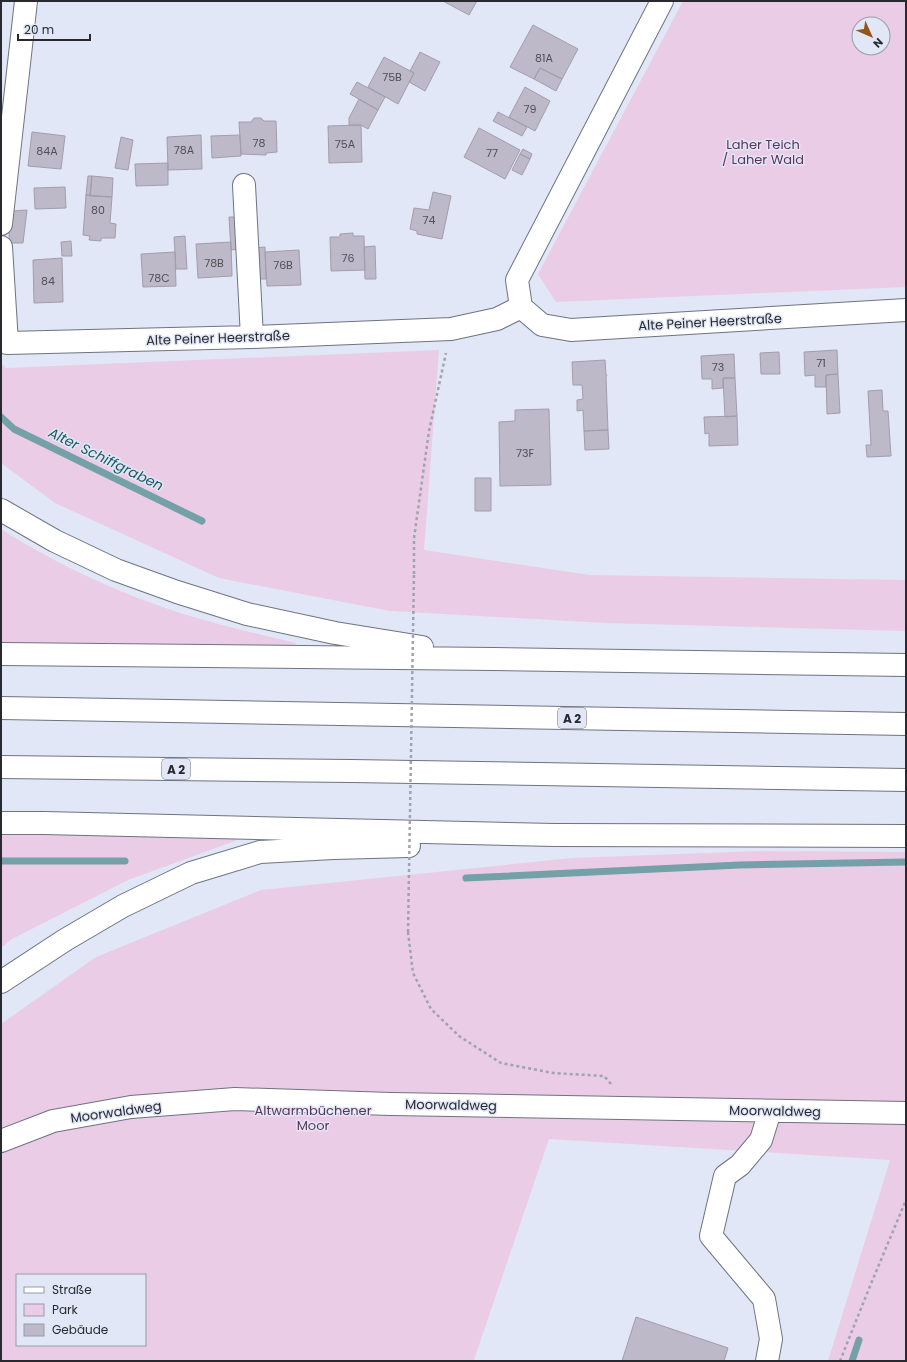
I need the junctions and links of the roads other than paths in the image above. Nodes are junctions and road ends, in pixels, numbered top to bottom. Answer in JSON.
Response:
{"nodes":[{"id":1,"x":26,"y":1,"type":"edge"},
{"id":2,"x":662,"y":1,"type":"edge"},
{"id":3,"x":244,"y":185,"type":"dead end"},
{"id":4,"x":1,"y":224,"type":"edge"},
{"id":5,"x":1,"y":247,"type":"edge"},
{"id":6,"x":521,"y":307,"type":"junction"},
{"id":7,"x":906,"y":310,"type":"edge"},
{"id":8,"x":252,"y":337,"type":"junction"},
{"id":9,"x":1,"y":510,"type":"edge"},
{"id":10,"x":1,"y":654,"type":"edge"},
{"id":11,"x":493,"y":659,"type":"junction"},
{"id":12,"x":906,"y":665,"type":"edge"},
{"id":13,"x":1,"y":708,"type":"edge"},
{"id":14,"x":906,"y":724,"type":"edge"},
{"id":15,"x":1,"y":767,"type":"edge"},
{"id":16,"x":906,"y":780,"type":"edge"},
{"id":17,"x":1,"y":823,"type":"edge"},
{"id":18,"x":555,"y":835,"type":"junction"},
{"id":19,"x":906,"y":836,"type":"edge"},
{"id":20,"x":1,"y":982,"type":"edge"},
{"id":21,"x":770,"y":1111,"type":"junction"},
{"id":22,"x":906,"y":1113,"type":"edge"},
{"id":23,"x":1,"y":1141,"type":"edge"},
{"id":24,"x":766,"y":1361,"type":"edge"}],
"edges":[{"from":1,"to":4,"type":"main road"},
{"from":2,"to":6,"type":"main road"},
{"from":3,"to":8,"type":"main road"},
{"from":5,"to":8,"type":"main road","name":"Alte Peiner Heerstraße"},
{"from":6,"to":7,"type":"main road","name":"Alte Peiner Heerstraße"},
{"from":6,"to":8,"type":"main road","name":"Alte Peiner Heerstraße"},
{"from":9,"to":11,"type":"main road"},
{"from":10,"to":11,"type":"main road"},
{"from":11,"to":12,"type":"main road"},
{"from":13,"to":14,"type":"main road","number":"A 2"},
{"from":15,"to":16,"type":"main road","number":"A 2"},
{"from":17,"to":18,"type":"main road"},
{"from":18,"to":19,"type":"main road"},
{"from":18,"to":20,"type":"main road"},
{"from":21,"to":22,"type":"main road","name":"Moorwaldweg"},
{"from":21,"to":23,"type":"main road","name":"Moorwaldweg"},
{"from":21,"to":24,"type":"main road"}]}
